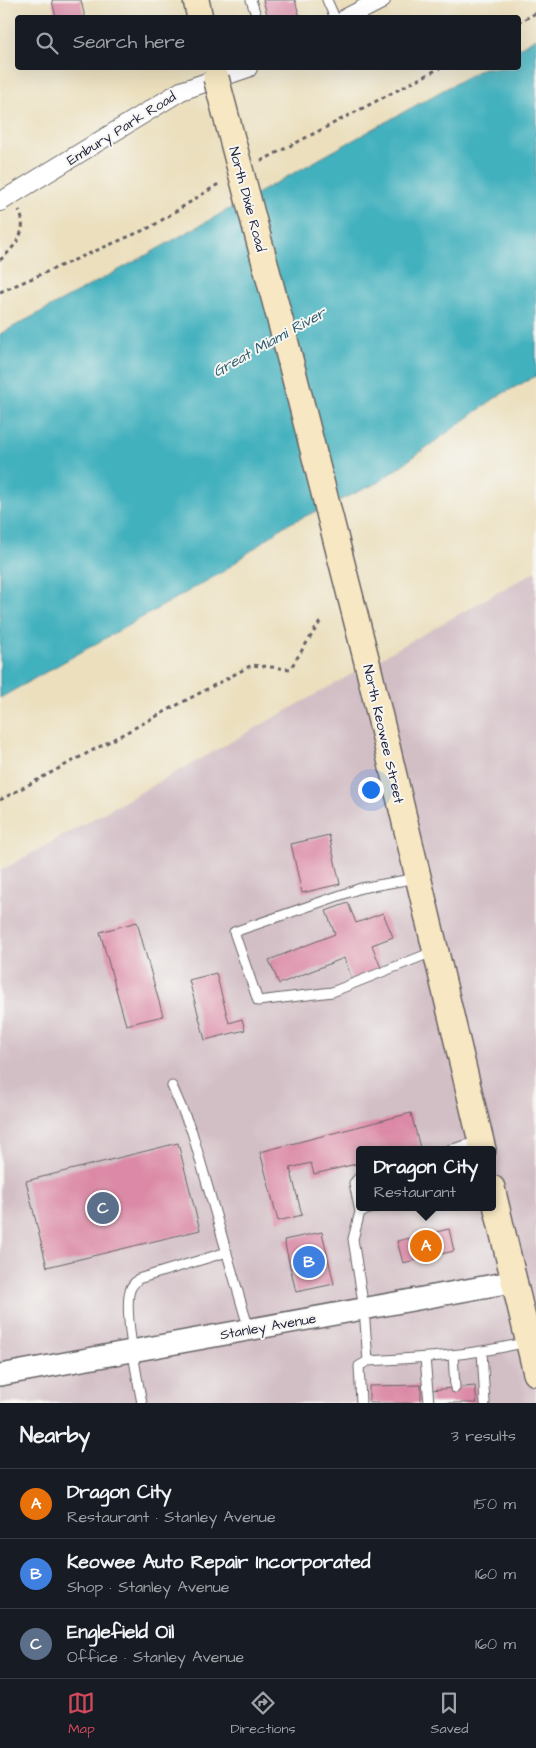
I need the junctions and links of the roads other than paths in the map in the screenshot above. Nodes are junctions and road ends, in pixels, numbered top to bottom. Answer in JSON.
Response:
{"nodes":[{"id":1,"x":196,"y":0,"type":"edge"},
{"id":2,"x":252,"y":0,"type":"edge"},
{"id":3,"x":327,"y":0,"type":"edge"},
{"id":4,"x":381,"y":0,"type":"edge"},
{"id":5,"x":199,"y":15,"type":"edge"},
{"id":6,"x":256,"y":15,"type":"edge"},
{"id":7,"x":334,"y":15,"type":"edge"},
{"id":8,"x":352,"y":15,"type":"edge"},
{"id":9,"x":235,"y":70,"type":"edge"},
{"id":10,"x":215,"y":73,"type":"edge"},
{"id":11,"x":6,"y":199,"type":"edge"},
{"id":12,"x":280,"y":320,"type":"joint"},
{"id":13,"x":418,"y":878,"type":"junction"},
{"id":14,"x":435,"y":950,"type":"junction"},
{"id":15,"x":172,"y":1086,"type":"dead end"},
{"id":16,"x":482,"y":1145,"type":"edge"},
{"id":17,"x":356,"y":1181,"type":"edge"},
{"id":18,"x":356,"y":1193,"type":"edge"},
{"id":19,"x":496,"y":1199,"type":"edge"},
{"id":20,"x":363,"y":1211,"type":"edge"},
{"id":21,"x":360,"y":1212,"type":"joint"},
{"id":22,"x":227,"y":1252,"type":"junction"},
{"id":23,"x":526,"y":1279,"type":"edge"},
{"id":24,"x":364,"y":1308,"type":"junction"},
{"id":25,"x":249,"y":1330,"type":"junction"},
{"id":26,"x":529,"y":1341,"type":"junction"},
{"id":27,"x":132,"y":1351,"type":"junction"},
{"id":28,"x":482,"y":1351,"type":"junction"},
{"id":29,"x":453,"y":1355,"type":"junction"},
{"id":30,"x":425,"y":1358,"type":"junction"},
{"id":31,"x":368,"y":1361,"type":"junction"},
{"id":32,"x":536,"y":1373,"type":"edge"},
{"id":33,"x":0,"y":1375,"type":"edge"},
{"id":34,"x":455,"y":1388,"type":"dead end"},
{"id":35,"x":142,"y":1403,"type":"edge"},
{"id":36,"x":361,"y":1403,"type":"edge"},
{"id":37,"x":429,"y":1403,"type":"edge"},
{"id":38,"x":485,"y":1403,"type":"edge"}],
"edges":[{"from":1,"to":5,"type":"main road"},
{"from":2,"to":6,"type":"lane"},
{"from":3,"to":7,"type":"lane"},
{"from":4,"to":8,"type":"street"},
{"from":9,"to":10,"type":"street","name":"Embury Park Road"},
{"from":10,"to":11,"type":"street","name":"Embury Park Road"},
{"from":10,"to":12,"type":"main road","name":"North Dixie Road","bridge":true},
{"from":12,"to":13,"type":"main road","name":"North Keowee Street"},
{"from":13,"to":14,"type":"main road","name":"North Keowee Street"},
{"from":13,"to":14,"type":"lane"},
{"from":14,"to":16,"type":"main road","name":"North Keowee Street"},
{"from":15,"to":22,"type":"lane"},
{"from":17,"to":18,"type":"lane"},
{"from":19,"to":23,"type":"main road"},
{"from":20,"to":21,"type":"lane"},
{"from":21,"to":24,"type":"lane"},
{"from":22,"to":25,"type":"lane"},
{"from":22,"to":27,"type":"lane"},
{"from":23,"to":24,"type":"street","name":"Stanley Avenue"},
{"from":23,"to":26,"type":"main road"},
{"from":24,"to":25,"type":"street","name":"Stanley Avenue"},
{"from":24,"to":31,"type":"lane"},
{"from":25,"to":27,"type":"street","name":"Stanley Avenue"},
{"from":26,"to":28,"type":"lane"},
{"from":26,"to":32,"type":"main road"},
{"from":27,"to":33,"type":"street","name":"Stanley Avenue"},
{"from":27,"to":35,"type":"lane"},
{"from":28,"to":29,"type":"lane"},
{"from":28,"to":38,"type":"lane"},
{"from":29,"to":30,"type":"lane"},
{"from":29,"to":34,"type":"lane"},
{"from":30,"to":31,"type":"lane"},
{"from":30,"to":37,"type":"lane"},
{"from":31,"to":36,"type":"lane"}]}
